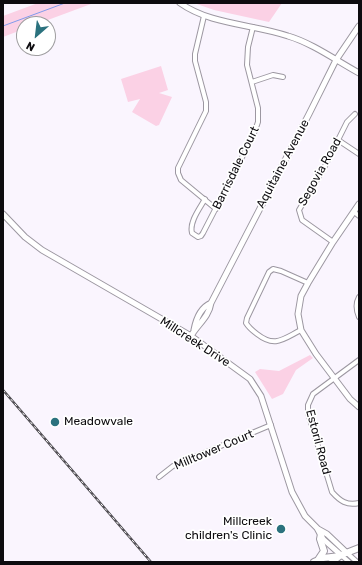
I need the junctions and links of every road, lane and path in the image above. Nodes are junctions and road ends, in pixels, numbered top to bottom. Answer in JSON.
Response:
{"nodes":[{"id":1,"x":180,"y":3,"type":"edge"},
{"id":2,"x":204,"y":16,"type":"junction"},
{"id":3,"x":359,"y":26,"type":"edge"},
{"id":4,"x":253,"y":27,"type":"junction"},
{"id":5,"x":336,"y":60,"type":"junction"},
{"id":6,"x":359,"y":73,"type":"edge"},
{"id":7,"x":283,"y":77,"type":"dead end"},
{"id":8,"x":252,"y":82,"type":"junction"},
{"id":9,"x":355,"y":114,"type":"dead end"},
{"id":10,"x":338,"y":140,"type":"junction"},
{"id":11,"x":359,"y":154,"type":"edge"},
{"id":12,"x":205,"y":199,"type":"junction"},
{"id":13,"x":359,"y":204,"type":"edge"},
{"id":14,"x":216,"y":209,"type":"junction"},
{"id":15,"x":354,"y":212,"type":"junction"},
{"id":16,"x":3,"y":214,"type":"edge"},
{"id":17,"x":359,"y":216,"type":"edge"},
{"id":18,"x":333,"y":242,"type":"junction"},
{"id":19,"x":308,"y":283,"type":"junction"},
{"id":20,"x":359,"y":297,"type":"edge"},
{"id":21,"x":359,"y":316,"type":"edge"},
{"id":22,"x":301,"y":330,"type":"junction"},
{"id":23,"x":191,"y":336,"type":"junction"},
{"id":24,"x":359,"y":360,"type":"edge"},
{"id":25,"x":334,"y":379,"type":"junction"},
{"id":26,"x":359,"y":407,"type":"edge"},
{"id":27,"x":271,"y":426,"type":"junction"},
{"id":28,"x":159,"y":477,"type":"dead end"},
{"id":29,"x":359,"y":503,"type":"edge"},
{"id":30,"x":319,"y":531,"type":"junction"},
{"id":31,"x":359,"y":548,"type":"edge"},
{"id":32,"x":344,"y":554,"type":"junction"},
{"id":33,"x":316,"y":561,"type":"edge"},
{"id":34,"x":332,"y":562,"type":"edge"},
{"id":35,"x":349,"y":562,"type":"edge"},
{"id":36,"x":358,"y":562,"type":"edge"}],
"edges":[{"from":1,"to":2,"type":"street"},
{"from":2,"to":4,"type":"street"},
{"from":2,"to":12,"type":"street"},
{"from":3,"to":5,"type":"street","name":"Aquitaine Avenue"},
{"from":4,"to":5,"type":"street"},
{"from":4,"to":8,"type":"street","name":"Barrisdale Court"},
{"from":5,"to":6,"type":"street"},
{"from":5,"to":23,"type":"street","name":"Aquitaine Avenue"},
{"from":7,"to":8,"type":"street"},
{"from":8,"to":14,"type":"street","name":"Barrisdale Court"},
{"from":9,"to":10,"type":"street","name":"Segovia Road"},
{"from":10,"to":11,"type":"street"},
{"from":10,"to":18,"type":"street","name":"Segovia Road"},
{"from":12,"to":14,"type":"street"},
{"from":12,"to":14,"type":"street","name":"Barrisdale Court"},
{"from":13,"to":15,"type":"street"},
{"from":15,"to":17,"type":"street"},
{"from":15,"to":18,"type":"street"},
{"from":16,"to":23,"type":"street","name":"Millcreek Drive"},
{"from":18,"to":19,"type":"street"},
{"from":19,"to":22,"type":"street"},
{"from":19,"to":22,"type":"street"},
{"from":20,"to":21,"type":"street"},
{"from":22,"to":25,"type":"street"},
{"from":23,"to":27,"type":"street","name":"Millcreek Drive"},
{"from":24,"to":25,"type":"street","name":"Estoril Road"},
{"from":25,"to":26,"type":"street"},
{"from":25,"to":29,"type":"street","name":"Estoril Road"},
{"from":27,"to":28,"type":"street","name":"Milltower Court"},
{"from":27,"to":30,"type":"street","name":"Millcreek Drive"},
{"from":30,"to":32,"type":"street","name":"Millcreek Drive"},
{"from":30,"to":33,"type":"main road"},
{"from":31,"to":32,"type":"main road"},
{"from":32,"to":33,"type":"main road"},
{"from":32,"to":34,"type":"main road"},
{"from":32,"to":35,"type":"street","name":"Millcreek Drive"},
{"from":32,"to":36,"type":"street","name":"Millcreek Drive"}]}
